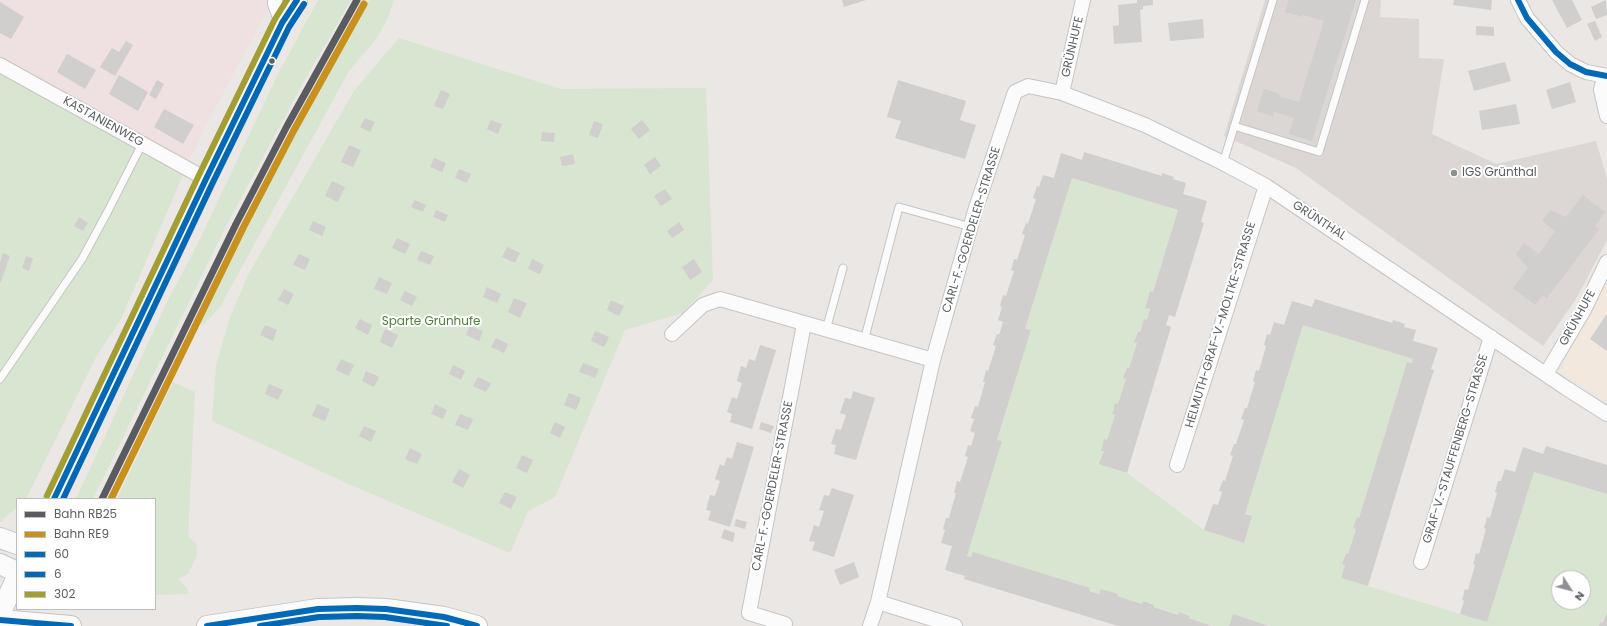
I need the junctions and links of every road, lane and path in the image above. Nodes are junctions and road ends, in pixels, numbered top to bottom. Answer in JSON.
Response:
{"nodes":[{"id":1,"x":275,"y":0,"type":"edge"},
{"id":2,"x":297,"y":0,"type":"edge"},
{"id":3,"x":1083,"y":0,"type":"edge"},
{"id":4,"x":1273,"y":0,"type":"edge"},
{"id":5,"x":1365,"y":0,"type":"edge"},
{"id":6,"x":1518,"y":0,"type":"edge"},
{"id":7,"x":282,"y":23,"type":"junction"},
{"id":8,"x":0,"y":65,"type":"edge"},
{"id":9,"x":1605,"y":77,"type":"edge"},
{"id":10,"x":1062,"y":93,"type":"junction"},
{"id":11,"x":1011,"y":100,"type":"joint"},
{"id":12,"x":1607,"y":116,"type":"edge"},
{"id":13,"x":1234,"y":126,"type":"junction"},
{"id":14,"x":142,"y":144,"type":"junction"},
{"id":15,"x":1223,"y":163,"type":"junction"},
{"id":16,"x":206,"y":180,"type":"junction"},
{"id":17,"x":1266,"y":186,"type":"junction"},
{"id":18,"x":971,"y":227,"type":"junction"},
{"id":19,"x":1607,"y":262,"type":"edge"},
{"id":20,"x":843,"y":268,"type":"dead end"},
{"id":21,"x":804,"y":324,"type":"junction"},
{"id":22,"x":826,"y":330,"type":"junction"},
{"id":23,"x":672,"y":334,"type":"dead end"},
{"id":24,"x":1491,"y":336,"type":"junction"},
{"id":25,"x":864,"y":340,"type":"junction"},
{"id":26,"x":933,"y":360,"type":"junction"},
{"id":27,"x":1546,"y":374,"type":"junction"},
{"id":28,"x":0,"y":379,"type":"edge"},
{"id":29,"x":1607,"y":414,"type":"edge"},
{"id":30,"x":1177,"y":465,"type":"dead end"},
{"id":31,"x":54,"y":498,"type":"edge"},
{"id":32,"x":0,"y":538,"type":"edge"},
{"id":33,"x":16,"y":544,"type":"edge"},
{"id":34,"x":1421,"y":562,"type":"dead end"},
{"id":35,"x":0,"y":564,"type":"edge"},
{"id":36,"x":16,"y":572,"type":"edge"},
{"id":37,"x":16,"y":579,"type":"edge"},
{"id":38,"x":878,"y":602,"type":"junction"},
{"id":39,"x":0,"y":614,"type":"edge"},
{"id":40,"x":0,"y":620,"type":"edge"},
{"id":41,"x":787,"y":625,"type":"edge"},
{"id":42,"x":71,"y":626,"type":"edge"},
{"id":43,"x":207,"y":626,"type":"edge"},
{"id":44,"x":477,"y":626,"type":"edge"},
{"id":45,"x":870,"y":626,"type":"edge"},
{"id":46,"x":955,"y":626,"type":"edge"}],
"edges":[{"from":1,"to":7,"type":"street"},
{"from":2,"to":7,"type":"main road"},
{"from":3,"to":10,"type":"street","name":"GRÜNHUFE"},
{"from":4,"to":13,"type":"lane"},
{"from":5,"to":13,"type":"lane"},
{"from":6,"to":9,"type":"street"},
{"from":7,"to":16,"type":"main road"},
{"from":8,"to":14,"type":"street","name":"KASTANIENWEG"},
{"from":9,"to":12,"type":"street"},
{"from":10,"to":11,"type":"street","name":"GRÜNTHAL"},
{"from":10,"to":15,"type":"street","name":"GRÜNTHAL"},
{"from":11,"to":18,"type":"street","name":"CARL-F.-GOERDELER-STRASSE"},
{"from":13,"to":15,"type":"lane"},
{"from":14,"to":16,"type":"street","name":"KASTANIENWEG"},
{"from":14,"to":28,"type":"lane"},
{"from":15,"to":17,"type":"street","name":"GRÜNTHAL"},
{"from":16,"to":31,"type":"main road"},
{"from":17,"to":24,"type":"street","name":"GRÜNTHAL"},
{"from":17,"to":30,"type":"street","name":"HELMUTH-GRAF-V.-MOLTKE-STRASSE"},
{"from":18,"to":25,"type":"lane"},
{"from":18,"to":26,"type":"street","name":"CARL-F.-GOERDELER-STRASSE"},
{"from":19,"to":27,"type":"street","name":"GRÜNHUFE"},
{"from":20,"to":22,"type":"lane"},
{"from":21,"to":22,"type":"street"},
{"from":21,"to":23,"type":"street"},
{"from":21,"to":41,"type":"street","name":"CARL-F.-GOERDELER-STRASSE"},
{"from":22,"to":25,"type":"street"},
{"from":24,"to":27,"type":"street","name":"GRÜNTHAL"},
{"from":24,"to":34,"type":"street","name":"GRAF-V.-STAUFFENBERG-STRASSE"},
{"from":25,"to":26,"type":"street"},
{"from":26,"to":38,"type":"street","name":"CARL-F.-GOERDELER-STRASSE"},
{"from":27,"to":29,"type":"street","name":"GRÜNTHAL"},
{"from":32,"to":33,"type":"main road"},
{"from":35,"to":36,"type":"main road"},
{"from":37,"to":39,"type":"main road"},
{"from":38,"to":45,"type":"street","name":"CARL-F.-GOERDELER-STRASSE"},
{"from":38,"to":46,"type":"street"},
{"from":40,"to":42,"type":"main road"},
{"from":43,"to":44,"type":"main road"}]}
